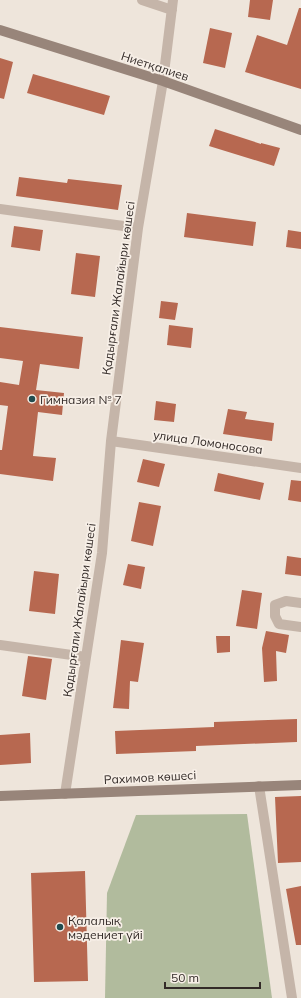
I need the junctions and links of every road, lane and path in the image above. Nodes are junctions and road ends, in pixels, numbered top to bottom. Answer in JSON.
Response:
{"nodes":[{"id":1,"x":142,"y":0,"type":"edge"},
{"id":2,"x":172,"y":5,"type":"edge"},
{"id":3,"x":0,"y":30,"type":"edge"},
{"id":4,"x":163,"y":81,"type":"junction"},
{"id":5,"x":301,"y":130,"type":"edge"},
{"id":6,"x":0,"y":210,"type":"edge"},
{"id":7,"x":138,"y":228,"type":"junction"},
{"id":8,"x":111,"y":441,"type":"junction"},
{"id":9,"x":301,"y":468,"type":"edge"},
{"id":10,"x":301,"y":603,"type":"edge"},
{"id":11,"x":301,"y":627,"type":"edge"},
{"id":12,"x":0,"y":645,"type":"edge"},
{"id":13,"x":86,"y":657,"type":"junction"},
{"id":14,"x":301,"y":785,"type":"edge"},
{"id":15,"x":259,"y":786,"type":"junction"},
{"id":16,"x":65,"y":794,"type":"junction"},
{"id":17,"x":0,"y":796,"type":"edge"},
{"id":18,"x":292,"y":998,"type":"edge"}],
"edges":[{"from":1,"to":2,"type":"street"},
{"from":2,"to":4,"type":"street","name":"Қадырғали Жалайыри көшесі"},
{"from":3,"to":4,"type":"street","name":"Ниетқалиев"},
{"from":4,"to":5,"type":"street","name":"Ниетқалиев"},
{"from":4,"to":7,"type":"street","name":"Қадырғали Жалайыри көшесі"},
{"from":6,"to":7,"type":"street"},
{"from":7,"to":8,"type":"street","name":"Қадырғали Жалайыри көшесі"},
{"from":8,"to":9,"type":"street","name":"улица Ломоносова"},
{"from":8,"to":13,"type":"street","name":"Қадырғали Жалайыри көшесі"},
{"from":10,"to":11,"type":"street"},
{"from":12,"to":13,"type":"street"},
{"from":13,"to":16,"type":"street","name":"Қадырғали Жалайыри көшесі"},
{"from":14,"to":15,"type":"street","name":"Рахимов көшесі"},
{"from":15,"to":16,"type":"street","name":"Рахимов көшесі"},
{"from":15,"to":18,"type":"street"},
{"from":16,"to":17,"type":"street","name":"Рахимов көшесі"}]}
